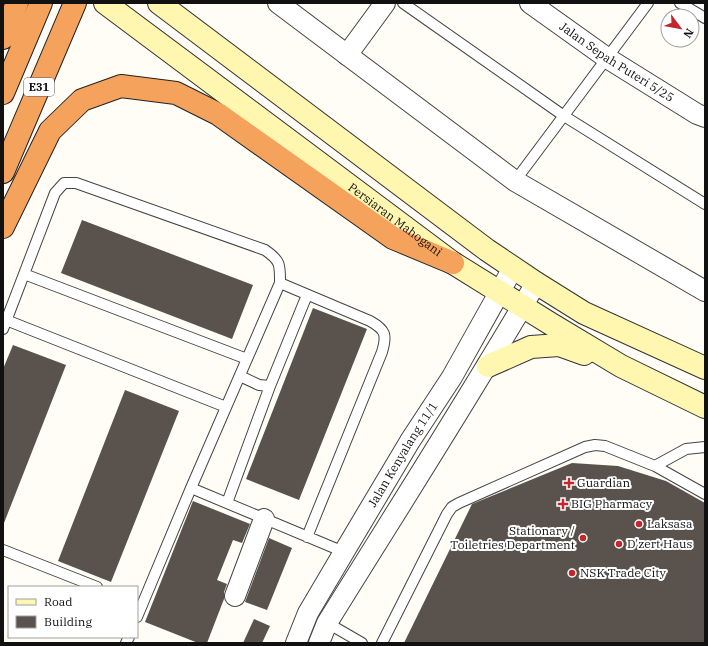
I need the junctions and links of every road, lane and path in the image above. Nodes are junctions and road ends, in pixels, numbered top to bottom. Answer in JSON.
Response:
{"nodes":[{"id":1,"x":17,"y":3,"type":"edge"},
{"id":2,"x":41,"y":3,"type":"edge"},
{"id":3,"x":75,"y":3,"type":"edge"},
{"id":4,"x":105,"y":3,"type":"edge"},
{"id":5,"x":160,"y":3,"type":"edge"},
{"id":6,"x":278,"y":3,"type":"edge"},
{"id":7,"x":385,"y":3,"type":"edge"},
{"id":8,"x":403,"y":3,"type":"edge"},
{"id":9,"x":530,"y":3,"type":"edge"},
{"id":10,"x":648,"y":3,"type":"edge"},
{"id":11,"x":680,"y":3,"type":"edge"},
{"id":12,"x":705,"y":18,"type":"edge"},
{"id":13,"x":5,"y":32,"type":"edge"},
{"id":14,"x":347,"y":55,"type":"junction"},
{"id":15,"x":607,"y":58,"type":"junction"},
{"id":16,"x":3,"y":93,"type":"edge"},
{"id":17,"x":564,"y":116,"type":"junction"},
{"id":18,"x":705,"y":117,"type":"edge"},
{"id":19,"x":3,"y":172,"type":"edge"},
{"id":20,"x":516,"y":181,"type":"junction"},
{"id":21,"x":705,"y":204,"type":"edge"},
{"id":22,"x":3,"y":227,"type":"edge"},
{"id":23,"x":452,"y":263,"type":"junction"},
{"id":24,"x":513,"y":268,"type":"junction"},
{"id":25,"x":24,"y":274,"type":"junction"},
{"id":26,"x":280,"y":283,"type":"junction"},
{"id":27,"x":536,"y":283,"type":"junction"},
{"id":28,"x":705,"y":291,"type":"edge"},
{"id":29,"x":500,"y":292,"type":"junction"},
{"id":30,"x":307,"y":295,"type":"junction"},
{"id":31,"x":523,"y":306,"type":"junction"},
{"id":32,"x":5,"y":324,"type":"edge"},
{"id":33,"x":247,"y":358,"type":"junction"},
{"id":34,"x":488,"y":366,"type":"junction"},
{"id":35,"x":621,"y":366,"type":"junction"},
{"id":36,"x":705,"y":368,"type":"edge"},
{"id":37,"x":240,"y":376,"type":"junction"},
{"id":38,"x":270,"y":386,"type":"junction"},
{"id":39,"x":705,"y":406,"type":"edge"},
{"id":40,"x":226,"y":407,"type":"junction"},
{"id":41,"x":705,"y":447,"type":"edge"},
{"id":42,"x":655,"y":466,"type":"junction"},
{"id":43,"x":191,"y":488,"type":"junction"},
{"id":44,"x":705,"y":494,"type":"edge"},
{"id":45,"x":227,"y":503,"type":"junction"},
{"id":46,"x":264,"y":519,"type":"junction"},
{"id":47,"x":307,"y":537,"type":"junction"},
{"id":48,"x":3,"y":550,"type":"edge"},
{"id":49,"x":344,"y":552,"type":"junction"},
{"id":50,"x":94,"y":586,"type":"edge"},
{"id":51,"x":235,"y":596,"type":"dead end"},
{"id":52,"x":140,"y":604,"type":"edge"},
{"id":53,"x":308,"y":613,"type":"junction"},
{"id":54,"x":327,"y":623,"type":"junction"},
{"id":55,"x":296,"y":643,"type":"edge"},
{"id":56,"x":319,"y":643,"type":"edge"},
{"id":57,"x":362,"y":643,"type":"edge"},
{"id":58,"x":382,"y":643,"type":"edge"}],
"edges":[{"from":1,"to":13,"type":"highway"},
{"from":2,"to":16,"type":"highway","number":"E31"},
{"from":3,"to":19,"type":"highway","number":"E31"},
{"from":4,"to":23,"type":"main road","name":"Persiaran Mahogani"},
{"from":5,"to":24,"type":"main road"},
{"from":6,"to":14,"type":"street"},
{"from":7,"to":14,"type":"street"},
{"from":8,"to":17,"type":"lane"},
{"from":9,"to":15,"type":"street","name":"Jalan Sepah Puteri 5/25"},
{"from":10,"to":15,"type":"lane"},
{"from":11,"to":12,"type":"lane"},
{"from":14,"to":20,"type":"street"},
{"from":15,"to":17,"type":"lane"},
{"from":15,"to":18,"type":"street","name":"Jalan Sepah Puteri 5/25"},
{"from":17,"to":20,"type":"lane"},
{"from":17,"to":21,"type":"lane"},
{"from":20,"to":28,"type":"street"},
{"from":22,"to":23,"type":"highway"},
{"from":23,"to":29,"type":"main road","name":"Persiaran Mahogani"},
{"from":24,"to":27,"type":"main road"},
{"from":24,"to":29,"type":"street","name":"Jalan Kenyalang 11/1"},
{"from":25,"to":26,"type":"lane"},
{"from":25,"to":32,"type":"lane"},
{"from":25,"to":33,"type":"lane"},
{"from":26,"to":30,"type":"lane"},
{"from":26,"to":33,"type":"lane"},
{"from":27,"to":31,"type":"street","name":"Jalan Kenyalang 11/1"},
{"from":27,"to":36,"type":"main road"},
{"from":29,"to":31,"type":"main road","name":"Persiaran Mahogani"},
{"from":29,"to":49,"type":"street","name":"Jalan Kenyalang 11/1"},
{"from":30,"to":38,"type":"lane"},
{"from":30,"to":47,"type":"lane"},
{"from":31,"to":34,"type":"street","name":"Jalan Kenyalang 11/1"},
{"from":31,"to":35,"type":"main road","name":"Persiaran Mahogani"},
{"from":32,"to":40,"type":"lane"},
{"from":33,"to":37,"type":"lane"},
{"from":34,"to":35,"type":"main road"},
{"from":34,"to":54,"type":"street","name":"Jalan Kenyalang 11/1"},
{"from":35,"to":39,"type":"main road","name":"Persiaran Mahogani"},
{"from":37,"to":38,"type":"lane"},
{"from":37,"to":40,"type":"lane"},
{"from":38,"to":45,"type":"lane"},
{"from":40,"to":43,"type":"lane"},
{"from":41,"to":42,"type":"lane"},
{"from":42,"to":44,"type":"lane"},
{"from":42,"to":58,"type":"lane"},
{"from":43,"to":45,"type":"lane"},
{"from":43,"to":52,"type":"lane"},
{"from":45,"to":46,"type":"lane"},
{"from":46,"to":47,"type":"lane"},
{"from":46,"to":51,"type":"street"},
{"from":47,"to":49,"type":"lane"},
{"from":48,"to":50,"type":"lane"},
{"from":49,"to":53,"type":"street","name":"Jalan Kenyalang 11/1"},
{"from":53,"to":54,"type":"lane"},
{"from":53,"to":55,"type":"street","name":"Jalan Kenyalang 11/1"},
{"from":54,"to":56,"type":"street","name":"Jalan Kenyalang 11/1"},
{"from":54,"to":57,"type":"lane"}]}
